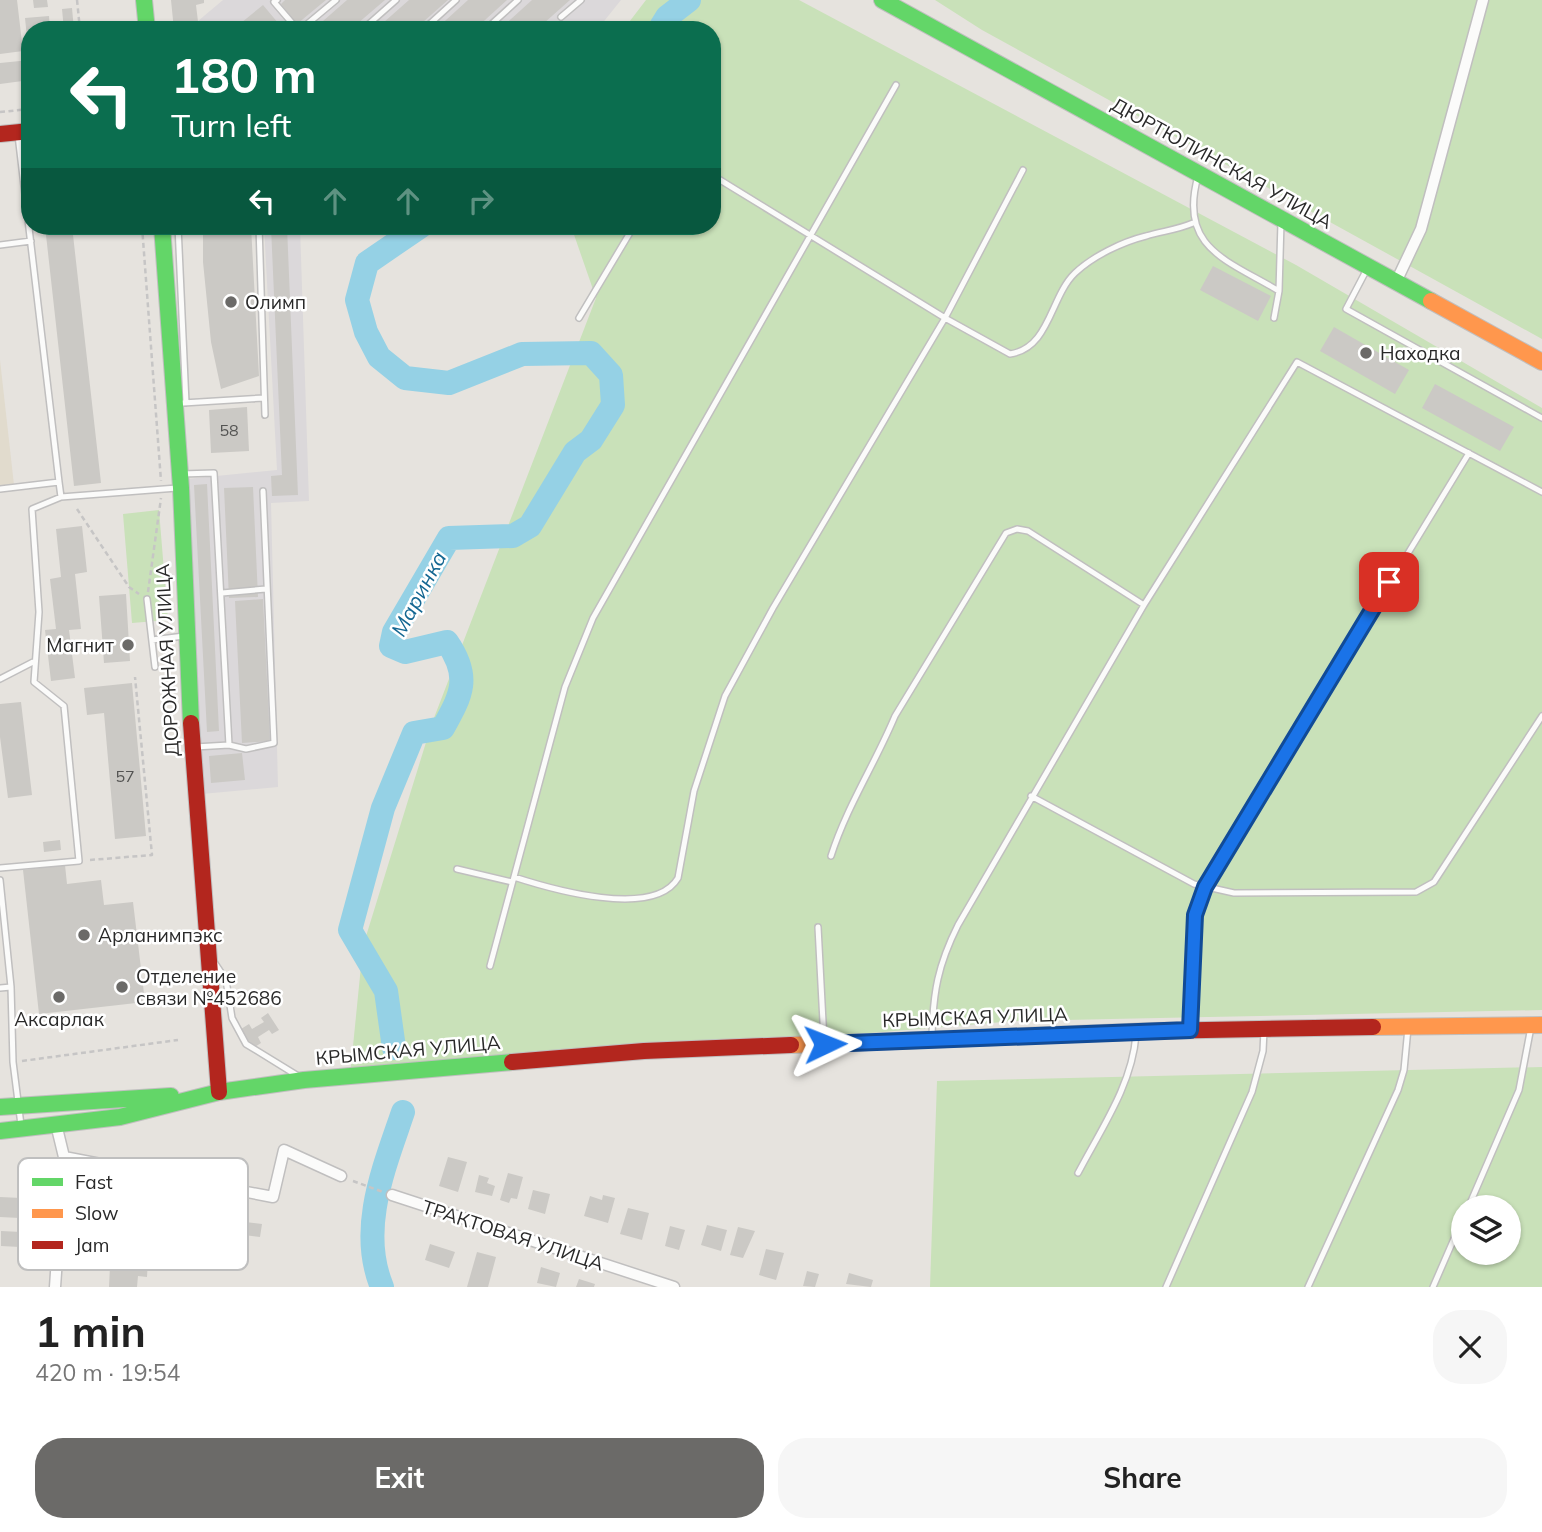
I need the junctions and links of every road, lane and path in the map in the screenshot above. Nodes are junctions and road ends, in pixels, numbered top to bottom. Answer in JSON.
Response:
{"nodes":[{"id":1,"x":77,"y":0,"type":"edge"},
{"id":2,"x":144,"y":0,"type":"edge"},
{"id":3,"x":277,"y":0,"type":"edge"},
{"id":4,"x":335,"y":0,"type":"edge"},
{"id":5,"x":396,"y":0,"type":"edge"},
{"id":6,"x":456,"y":0,"type":"edge"},
{"id":7,"x":518,"y":0,"type":"edge"},
{"id":8,"x":581,"y":0,"type":"edge"},
{"id":9,"x":882,"y":0,"type":"edge"},
{"id":10,"x":1483,"y":0,"type":"edge"},
{"id":11,"x":561,"y":18,"type":"dead end"},
{"id":12,"x":79,"y":21,"type":"edge"},
{"id":13,"x":146,"y":21,"type":"edge"},
{"id":14,"x":291,"y":21,"type":"edge"},
{"id":15,"x":310,"y":21,"type":"edge"},
{"id":16,"x":372,"y":21,"type":"edge"},
{"id":17,"x":433,"y":21,"type":"edge"},
{"id":18,"x":495,"y":21,"type":"edge"},
{"id":19,"x":896,"y":85,"type":"dead end"},
{"id":20,"x":21,"y":109,"type":"edge"},
{"id":21,"x":0,"y":112,"type":"edge"},
{"id":22,"x":21,"y":131,"type":"edge"},
{"id":23,"x":0,"y":134,"type":"edge"},
{"id":24,"x":1023,"y":170,"type":"dead end"},
{"id":25,"x":1198,"y":173,"type":"junction"},
{"id":26,"x":721,"y":181,"type":"edge"},
{"id":27,"x":1282,"y":219,"type":"junction"},
{"id":28,"x":1193,"y":223,"type":"junction"},
{"id":29,"x":31,"y":235,"type":"edge"},
{"id":30,"x":143,"y":235,"type":"edge"},
{"id":31,"x":163,"y":235,"type":"edge"},
{"id":32,"x":178,"y":235,"type":"edge"},
{"id":33,"x":259,"y":235,"type":"edge"},
{"id":34,"x":629,"y":235,"type":"edge"},
{"id":35,"x":810,"y":236,"type":"junction"},
{"id":36,"x":31,"y":241,"type":"junction"},
{"id":37,"x":0,"y":245,"type":"edge"},
{"id":38,"x":1368,"y":267,"type":"junction"},
{"id":39,"x":1396,"y":282,"type":"junction"},
{"id":40,"x":1279,"y":291,"type":"junction"},
{"id":41,"x":579,"y":318,"type":"dead end"},
{"id":42,"x":945,"y":318,"type":"junction"},
{"id":43,"x":1274,"y":318,"type":"dead end"},
{"id":44,"x":1542,"y":362,"type":"edge"},
{"id":45,"x":264,"y":398,"type":"junction"},
{"id":46,"x":179,"y":403,"type":"junction"},
{"id":47,"x":265,"y":415,"type":"dead end"},
{"id":48,"x":1542,"y":418,"type":"edge"},
{"id":49,"x":1469,"y":453,"type":"junction"},
{"id":50,"x":179,"y":481,"type":"junction"},
{"id":51,"x":59,"y":482,"type":"junction"},
{"id":52,"x":0,"y":489,"type":"edge"},
{"id":53,"x":162,"y":491,"type":"junction"},
{"id":54,"x":262,"y":491,"type":"dead end"},
{"id":55,"x":1542,"y":492,"type":"edge"},
{"id":56,"x":61,"y":497,"type":"junction"},
{"id":57,"x":77,"y":509,"type":"dead end"},
{"id":58,"x":266,"y":589,"type":"junction"},
{"id":59,"x":222,"y":593,"type":"junction"},
{"id":60,"x":147,"y":599,"type":"junction"},
{"id":61,"x":1144,"y":605,"type":"junction"},
{"id":62,"x":187,"y":636,"type":"junction"},
{"id":63,"x":152,"y":640,"type":"junction"},
{"id":64,"x":33,"y":662,"type":"junction"},
{"id":65,"x":155,"y":667,"type":"dead end"},
{"id":66,"x":135,"y":677,"type":"dead end"},
{"id":67,"x":0,"y":678,"type":"edge"},
{"id":68,"x":1542,"y":716,"type":"edge"},
{"id":69,"x":229,"y":745,"type":"junction"},
{"id":70,"x":191,"y":747,"type":"junction"},
{"id":71,"x":1031,"y":796,"type":"junction"},
{"id":72,"x":831,"y":856,"type":"dead end"},
{"id":73,"x":79,"y":861,"type":"junction"},
{"id":74,"x":0,"y":868,"type":"edge"},
{"id":75,"x":457,"y":869,"type":"dead end"},
{"id":76,"x":0,"y":880,"type":"edge"},
{"id":77,"x":513,"y":880,"type":"junction"},
{"id":78,"x":1205,"y":887,"type":"junction"},
{"id":79,"x":818,"y":927,"type":"dead end"},
{"id":80,"x":208,"y":953,"type":"junction"},
{"id":81,"x":490,"y":966,"type":"dead end"},
{"id":82,"x":11,"y":987,"type":"junction"},
{"id":83,"x":0,"y":988,"type":"edge"},
{"id":84,"x":1536,"y":1025,"type":"edge"},
{"id":85,"x":1408,"y":1026,"type":"junction"},
{"id":86,"x":1264,"y":1029,"type":"junction"},
{"id":87,"x":1190,"y":1030,"type":"junction"},
{"id":88,"x":1136,"y":1032,"type":"junction"},
{"id":89,"x":178,"y":1040,"type":"dead end"},
{"id":90,"x":932,"y":1040,"type":"junction"},
{"id":91,"x":825,"y":1044,"type":"junction"},
{"id":92,"x":13,"y":1062,"type":"junction"},
{"id":93,"x":303,"y":1080,"type":"junction"},
{"id":94,"x":219,"y":1091,"type":"junction"},
{"id":95,"x":201,"y":1095,"type":"junction"},
{"id":96,"x":18,"y":1106,"type":"junction"},
{"id":97,"x":0,"y":1107,"type":"edge"},
{"id":98,"x":56,"y":1124,"type":"junction"},
{"id":99,"x":22,"y":1128,"type":"junction"},
{"id":100,"x":0,"y":1131,"type":"edge"},
{"id":101,"x":64,"y":1157,"type":"joint"},
{"id":102,"x":69,"y":1158,"type":"edge"},
{"id":103,"x":1078,"y":1173,"type":"dead end"},
{"id":104,"x":341,"y":1176,"type":"joint"},
{"id":105,"x":248,"y":1192,"type":"edge"},
{"id":106,"x":392,"y":1195,"type":"joint"},
{"id":107,"x":1474,"y":1195,"type":"edge"},
{"id":108,"x":1451,"y":1246,"type":"edge"},
{"id":109,"x":674,"y":1287,"type":"edge"},
{"id":110,"x":1166,"y":1287,"type":"edge"},
{"id":111,"x":1308,"y":1287,"type":"edge"},
{"id":112,"x":1433,"y":1287,"type":"edge"}],
"edges":[{"from":1,"to":12,"type":"path"},
{"from":2,"to":13,"type":"main road"},
{"from":3,"to":14,"type":"lane"},
{"from":4,"to":15,"type":"lane"},
{"from":5,"to":16,"type":"lane"},
{"from":6,"to":17,"type":"lane"},
{"from":7,"to":18,"type":"lane"},
{"from":8,"to":11,"type":"lane"},
{"from":9,"to":25,"type":"main road","name":"ДЮРТЮЛИНСКАЯ УЛИЦА"},
{"from":10,"to":39,"type":"street"},
{"from":19,"to":35,"type":"lane"},
{"from":20,"to":21,"type":"path"},
{"from":22,"to":23,"type":"main road"},
{"from":24,"to":42,"type":"lane"},
{"from":25,"to":27,"type":"main road","name":"ДЮРТЮЛИНСКАЯ УЛИЦА"},
{"from":25,"to":28,"type":"lane"},
{"from":26,"to":35,"type":"lane"},
{"from":27,"to":38,"type":"main road","name":"ДЮРТЮЛИНСКАЯ УЛИЦА"},
{"from":27,"to":40,"type":"lane"},
{"from":28,"to":40,"type":"lane"},
{"from":28,"to":42,"type":"lane"},
{"from":29,"to":36,"type":"lane"},
{"from":30,"to":53,"type":"path"},
{"from":31,"to":46,"type":"main road","name":"ДОРОЖНАЯ УЛИЦА"},
{"from":32,"to":46,"type":"lane"},
{"from":33,"to":45,"type":"lane"},
{"from":34,"to":41,"type":"lane"},
{"from":35,"to":42,"type":"lane"},
{"from":35,"to":77,"type":"lane"},
{"from":36,"to":37,"type":"lane"},
{"from":36,"to":51,"type":"lane"},
{"from":38,"to":39,"type":"main road","name":"ДЮРТЮЛИНСКАЯ УЛИЦА"},
{"from":38,"to":48,"type":"lane"},
{"from":39,"to":44,"type":"main road","name":"ДЮРТЮЛИНСКАЯ УЛИЦА"},
{"from":40,"to":43,"type":"lane"},
{"from":42,"to":77,"type":"lane"},
{"from":45,"to":46,"type":"lane"},
{"from":45,"to":47,"type":"lane"},
{"from":46,"to":50,"type":"main road","name":"ДОРОЖНАЯ УЛИЦА"},
{"from":49,"to":55,"type":"lane"},
{"from":49,"to":61,"type":"lane"},
{"from":49,"to":78,"type":"lane"},
{"from":50,"to":53,"type":"lane"},
{"from":50,"to":59,"type":"lane"},
{"from":50,"to":62,"type":"main road","name":"ДОРОЖНАЯ УЛИЦА"},
{"from":51,"to":52,"type":"lane"},
{"from":51,"to":56,"type":"lane"},
{"from":53,"to":56,"type":"lane"},
{"from":53,"to":60,"type":"path"},
{"from":54,"to":58,"type":"lane"},
{"from":56,"to":64,"type":"lane"},
{"from":57,"to":60,"type":"path"},
{"from":58,"to":59,"type":"lane"},
{"from":58,"to":69,"type":"lane"},
{"from":59,"to":69,"type":"lane"},
{"from":60,"to":63,"type":"lane"},
{"from":61,"to":71,"type":"lane"},
{"from":61,"to":72,"type":"lane"},
{"from":62,"to":63,"type":"lane"},
{"from":62,"to":70,"type":"main road","name":"ДОРОЖНАЯ УЛИЦА"},
{"from":63,"to":65,"type":"lane"},
{"from":64,"to":67,"type":"lane"},
{"from":64,"to":73,"type":"lane"},
{"from":66,"to":73,"type":"path"},
{"from":68,"to":78,"type":"lane"},
{"from":69,"to":70,"type":"lane"},
{"from":70,"to":80,"type":"main road","name":"ДОРОЖНАЯ УЛИЦА"},
{"from":71,"to":78,"type":"lane"},
{"from":71,"to":90,"type":"lane"},
{"from":73,"to":74,"type":"lane"},
{"from":75,"to":77,"type":"lane"},
{"from":76,"to":82,"type":"lane"},
{"from":77,"to":81,"type":"lane"},
{"from":78,"to":87,"type":"lane"},
{"from":79,"to":91,"type":"lane"},
{"from":80,"to":93,"type":"lane"},
{"from":80,"to":94,"type":"main road","name":"ДОРОЖНАЯ УЛИЦА"},
{"from":82,"to":83,"type":"lane"},
{"from":82,"to":92,"type":"lane"},
{"from":84,"to":85,"type":"main road","name":"КРЫМСКАЯ УЛИЦА"},
{"from":84,"to":107,"type":"lane"},
{"from":85,"to":86,"type":"main road","name":"КРЫМСКАЯ УЛИЦА"},
{"from":85,"to":111,"type":"lane"},
{"from":86,"to":87,"type":"main road","name":"КРЫМСКАЯ УЛИЦА"},
{"from":86,"to":110,"type":"lane"},
{"from":87,"to":88,"type":"main road","name":"КРЫМСКАЯ УЛИЦА"},
{"from":88,"to":90,"type":"main road","name":"КРЫМСКАЯ УЛИЦА"},
{"from":88,"to":103,"type":"lane"},
{"from":89,"to":92,"type":"path"},
{"from":90,"to":91,"type":"main road","name":"КРЫМСКАЯ УЛИЦА"},
{"from":91,"to":93,"type":"main road","name":"КРЫМСКАЯ УЛИЦА"},
{"from":92,"to":96,"type":"lane"},
{"from":93,"to":94,"type":"main road","name":"КРЫМСКАЯ УЛИЦА"},
{"from":94,"to":95,"type":"main road","name":"КРЫМСКАЯ УЛИЦА"},
{"from":95,"to":96,"type":"main road"},
{"from":95,"to":98,"type":"main road"},
{"from":96,"to":97,"type":"main road"},
{"from":96,"to":99,"type":"lane"},
{"from":98,"to":99,"type":"main road"},
{"from":98,"to":101,"type":"street"},
{"from":99,"to":100,"type":"main road"},
{"from":101,"to":102,"type":"street"},
{"from":104,"to":105,"type":"street"},
{"from":104,"to":106,"type":"path"},
{"from":106,"to":109,"type":"street","name":"ТРАКТОВАЯ УЛИЦА"},
{"from":108,"to":112,"type":"lane"}]}
